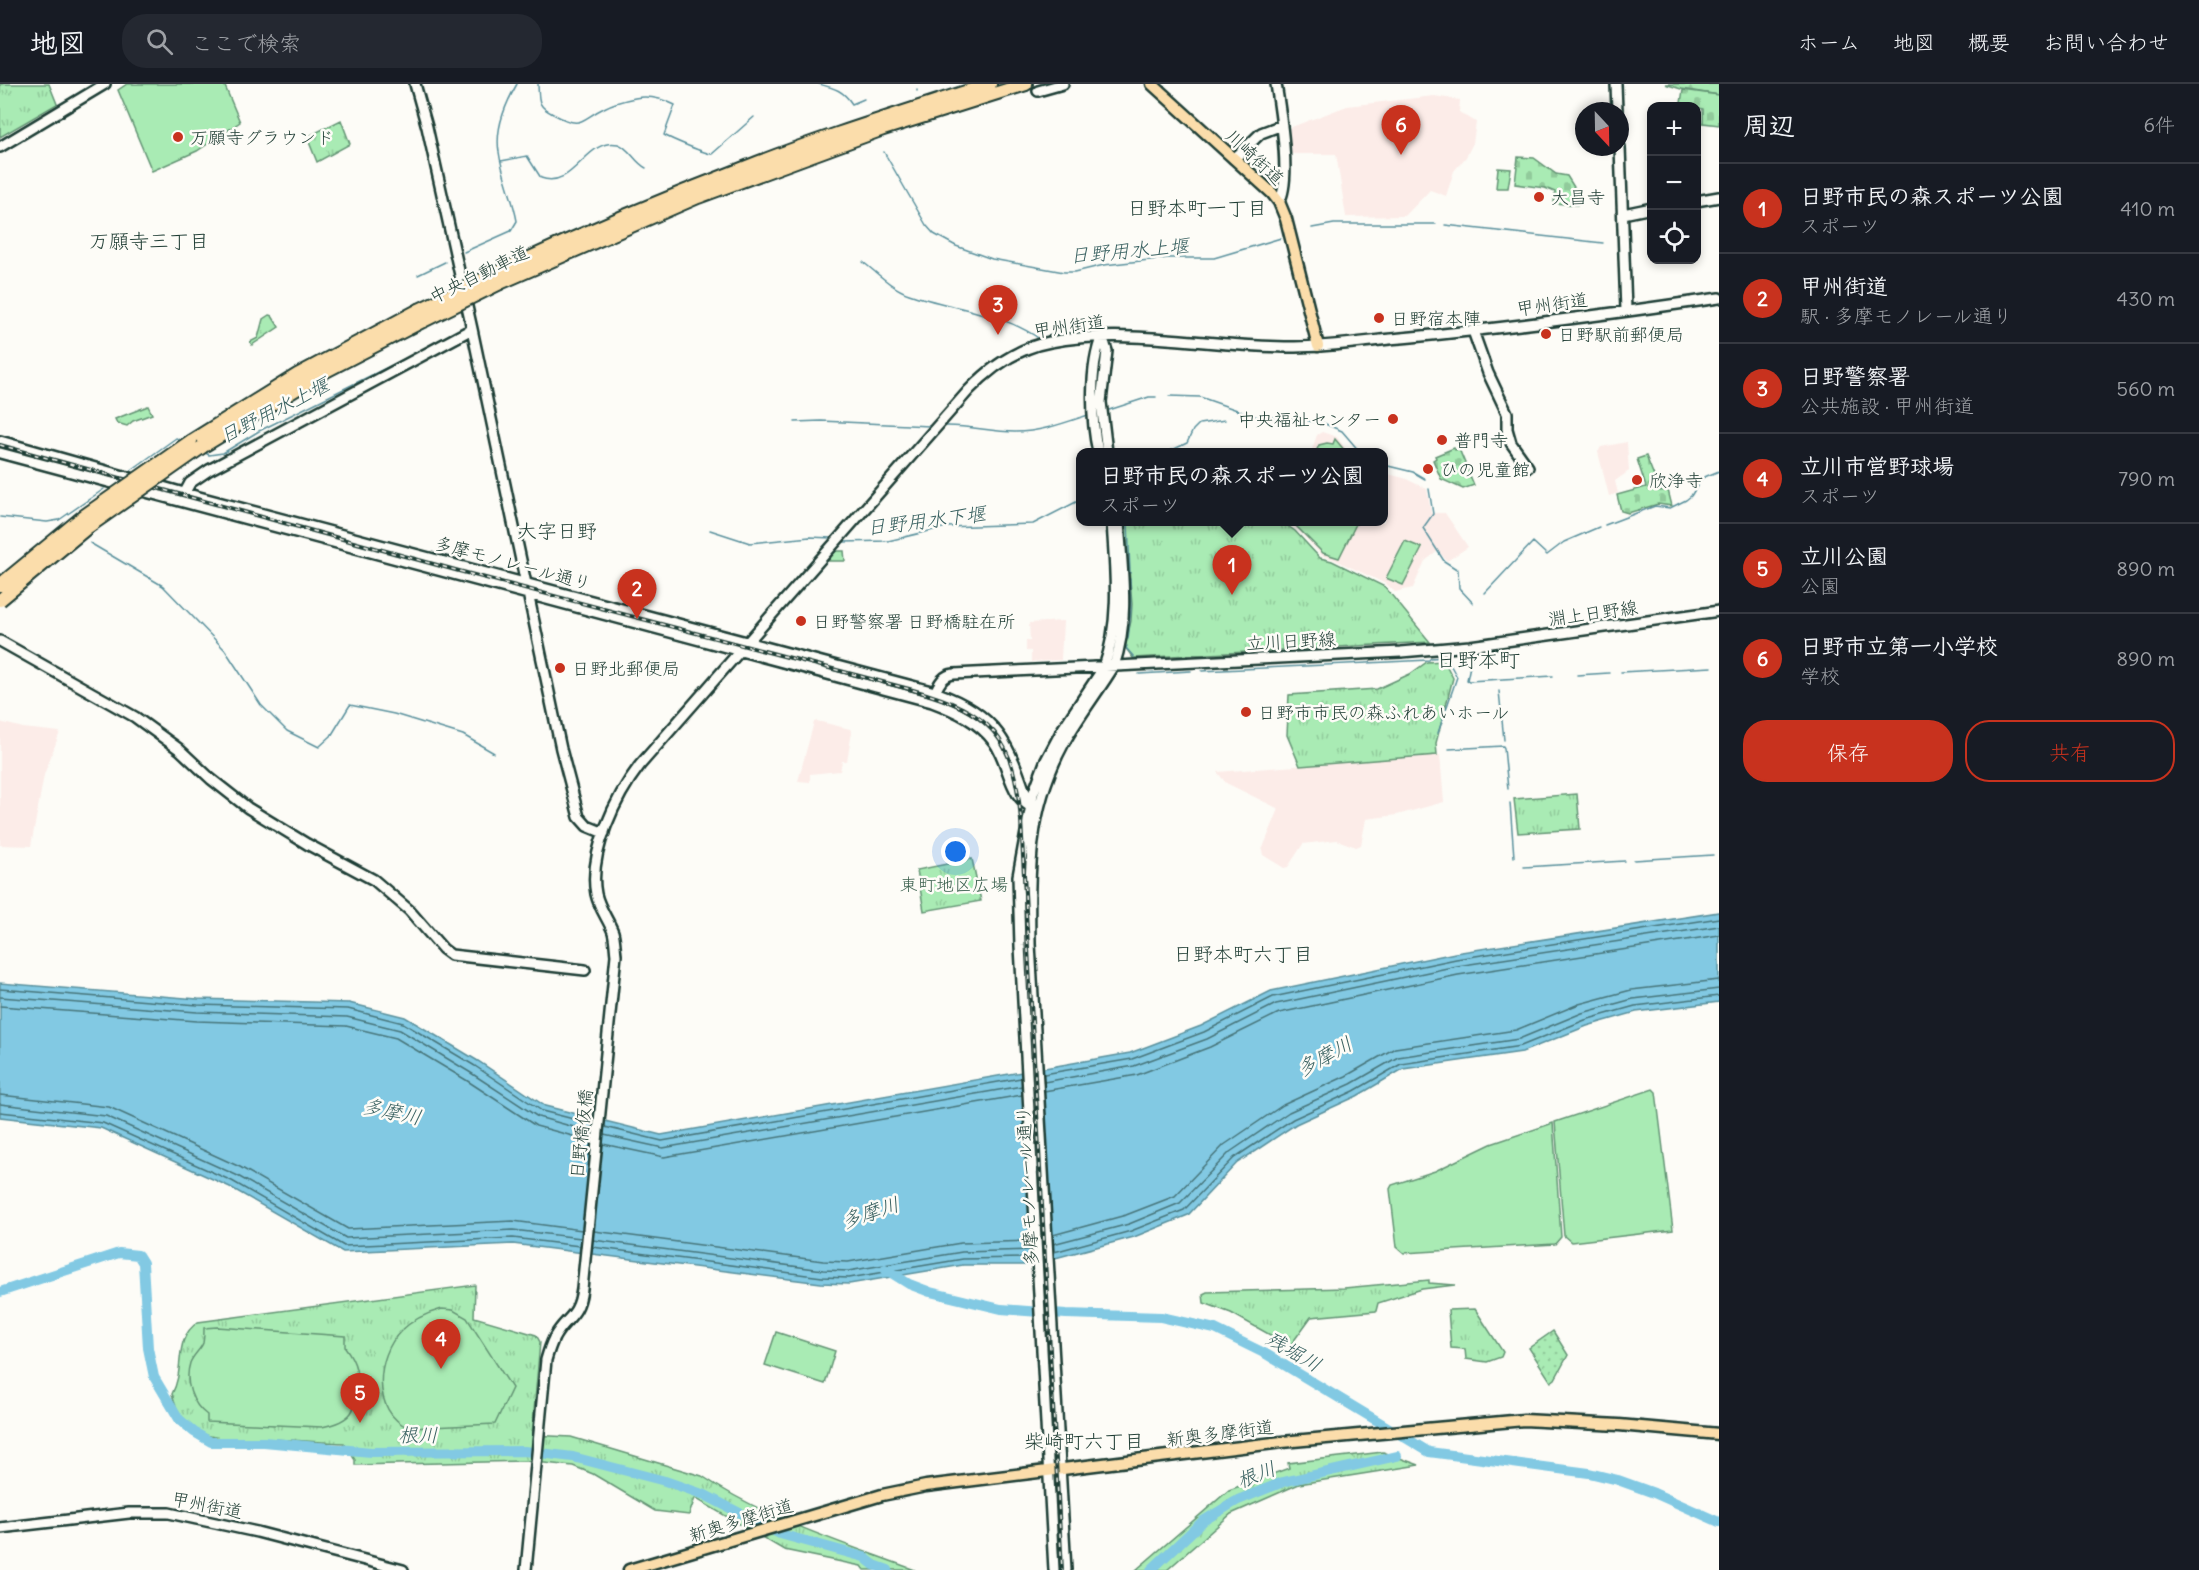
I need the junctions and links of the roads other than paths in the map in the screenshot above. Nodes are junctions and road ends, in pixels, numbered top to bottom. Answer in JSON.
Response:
{"nodes":[{"id":1,"x":105,"y":84,"type":"edge"},
{"id":2,"x":415,"y":84,"type":"edge"},
{"id":3,"x":990,"y":84,"type":"edge"},
{"id":4,"x":1026,"y":84,"type":"edge"},
{"id":5,"x":1063,"y":84,"type":"edge"},
{"id":6,"x":1152,"y":84,"type":"edge"},
{"id":7,"x":1276,"y":84,"type":"edge"},
{"id":8,"x":1616,"y":84,"type":"edge"},
{"id":9,"x":1038,"y":92,"type":"dead end"},
{"id":10,"x":1617,"y":102,"type":"edge"},
{"id":11,"x":1282,"y":125,"type":"junction"},
{"id":12,"x":0,"y":147,"type":"edge"},
{"id":13,"x":1620,"y":156,"type":"edge"},
{"id":14,"x":1234,"y":159,"type":"junction"},
{"id":15,"x":1719,"y":197,"type":"edge"},
{"id":16,"x":1701,"y":200,"type":"edge"},
{"id":17,"x":1279,"y":202,"type":"junction"},
{"id":18,"x":1647,"y":209,"type":"edge"},
{"id":19,"x":1623,"y":214,"type":"junction"},
{"id":20,"x":498,"y":278,"type":"junction"},
{"id":21,"x":1719,"y":297,"type":"edge"},
{"id":22,"x":1626,"y":310,"type":"junction"},
{"id":23,"x":472,"y":329,"type":"junction"},
{"id":24,"x":1473,"y":331,"type":"junction"},
{"id":25,"x":1102,"y":336,"type":"junction"},
{"id":26,"x":1318,"y":346,"type":"junction"},
{"id":27,"x":0,"y":441,"type":"edge"},
{"id":28,"x":197,"y":444,"type":"junction"},
{"id":29,"x":1097,"y":448,"type":"edge"},
{"id":30,"x":1106,"y":448,"type":"edge"},
{"id":31,"x":0,"y":453,"type":"edge"},
{"id":32,"x":1528,"y":467,"type":"dead end"},
{"id":33,"x":129,"y":477,"type":"junction"},
{"id":34,"x":150,"y":494,"type":"junction"},
{"id":35,"x":182,"y":498,"type":"junction"},
{"id":36,"x":1112,"y":526,"type":"edge"},
{"id":37,"x":1119,"y":526,"type":"edge"},
{"id":38,"x":0,"y":585,"type":"edge"},
{"id":39,"x":526,"y":588,"type":"junction"},
{"id":40,"x":0,"y":600,"type":"edge"},
{"id":41,"x":1719,"y":611,"type":"edge"},
{"id":42,"x":0,"y":641,"type":"edge"},
{"id":43,"x":747,"y":642,"type":"junction"},
{"id":44,"x":1470,"y":646,"type":"joint"},
{"id":45,"x":739,"y":650,"type":"junction"},
{"id":46,"x":1109,"y":666,"type":"junction"},
{"id":47,"x":934,"y":697,"type":"junction"},
{"id":48,"x":1018,"y":774,"type":"junction"},
{"id":49,"x":1039,"y":780,"type":"junction"},
{"id":50,"x":1034,"y":809,"type":"junction"},
{"id":51,"x":604,"y":833,"type":"junction"},
{"id":52,"x":596,"y":864,"type":"joint"},
{"id":53,"x":1025,"y":945,"type":"junction"},
{"id":54,"x":585,"y":970,"type":"dead end"},
{"id":55,"x":1719,"y":1434,"type":"edge"},
{"id":56,"x":1060,"y":1469,"type":"junction"},
{"id":57,"x":1047,"y":1471,"type":"junction"},
{"id":58,"x":0,"y":1528,"type":"edge"},
{"id":59,"x":403,"y":1570,"type":"edge"},
{"id":60,"x":525,"y":1570,"type":"edge"},
{"id":61,"x":629,"y":1570,"type":"edge"},
{"id":62,"x":1054,"y":1570,"type":"edge"},
{"id":63,"x":1066,"y":1570,"type":"edge"}],
"edges":[{"from":1,"to":12,"type":"main road"},
{"from":2,"to":23,"type":"main road"},
{"from":3,"to":20,"type":"highway","name":"中央自動車道"},
{"from":4,"to":20,"type":"highway","name":"中央自動車道"},
{"from":5,"to":9,"type":"main road"},
{"from":6,"to":14,"type":"main road","name":"川崎街道"},
{"from":7,"to":11,"type":"main road"},
{"from":8,"to":10,"type":"main road"},
{"from":11,"to":14,"type":"main road"},
{"from":11,"to":17,"type":"main road"},
{"from":13,"to":19,"type":"main road"},
{"from":14,"to":17,"type":"main road","name":"川崎街道"},
{"from":15,"to":16,"type":"main road"},
{"from":17,"to":26,"type":"main road","name":"川崎街道"},
{"from":18,"to":19,"type":"main road"},
{"from":19,"to":22,"type":"main road"},
{"from":20,"to":28,"type":"highway","name":"中央自動車道","bridge":true},
{"from":21,"to":22,"type":"main road","name":"甲州街道"},
{"from":22,"to":24,"type":"main road","name":"甲州街道"},
{"from":23,"to":35,"type":"main road"},
{"from":23,"to":39,"type":"main road"},
{"from":24,"to":26,"type":"main road","name":"甲州街道"},
{"from":24,"to":32,"type":"main road"},
{"from":25,"to":26,"type":"main road","name":"甲州街道"},
{"from":25,"to":29,"type":"main road"},
{"from":25,"to":30,"type":"main road"},
{"from":25,"to":43,"type":"main road","name":"甲州街道"},
{"from":27,"to":33,"type":"main road","name":"多摩モノレール通り"},
{"from":28,"to":38,"type":"highway","name":"中央自動車道","bridge":true},
{"from":28,"to":40,"type":"highway","name":"中央自動車道","bridge":true},
{"from":31,"to":34,"type":"main road","name":"多摩モノレール通り"},
{"from":33,"to":34,"type":"main road"},
{"from":33,"to":35,"type":"main road","name":"多摩モノレール通り"},
{"from":34,"to":35,"type":"main road","name":"多摩モノレール通り"},
{"from":35,"to":39,"type":"main road","name":"多摩モノレール通り"},
{"from":36,"to":46,"type":"main road"},
{"from":37,"to":46,"type":"main road"},
{"from":39,"to":43,"type":"main road","name":"多摩モノレール通り"},
{"from":39,"to":45,"type":"main road","name":"多摩モノレール通り"},
{"from":39,"to":51,"type":"main road"},
{"from":41,"to":44,"type":"main road","name":"淵上日野線"},
{"from":42,"to":54,"type":"main road"},
{"from":43,"to":45,"type":"main road","name":"甲州街道"},
{"from":43,"to":47,"type":"main road","name":"多摩モノレール通り"},
{"from":44,"to":46,"type":"main road","name":"立川日野線"},
{"from":45,"to":47,"type":"main road","name":"多摩モノレール通り"},
{"from":45,"to":51,"type":"main road","name":"甲州街道"},
{"from":46,"to":47,"type":"main road","name":"立川日野線"},
{"from":46,"to":49,"type":"main road"},
{"from":46,"to":50,"type":"main road"},
{"from":47,"to":48,"type":"main road","name":"多摩モノレール通り"},
{"from":47,"to":50,"type":"main road","name":"多摩モノレール通り"},
{"from":48,"to":49,"type":"main road"},
{"from":48,"to":50,"type":"main road","name":"多摩モノレール通り"},
{"from":49,"to":50,"type":"main road"},
{"from":50,"to":53,"type":"main road","name":"多摩モノレール通り"},
{"from":51,"to":52,"type":"main road","name":"甲州街道"},
{"from":52,"to":60,"type":"main road","name":"日野橋仮橋"},
{"from":53,"to":56,"type":"main road","name":"多摩モノレール通り"},
{"from":53,"to":57,"type":"main road","name":"多摩モノレール通り"},
{"from":55,"to":56,"type":"main road","name":"新奥多摩街道"},
{"from":56,"to":57,"type":"main road","name":"新奥多摩街道"},
{"from":56,"to":63,"type":"main road","name":"多摩モノレール通り"},
{"from":57,"to":61,"type":"main road","name":"新奥多摩街道"},
{"from":57,"to":62,"type":"main road","name":"多摩モノレール通り"},
{"from":58,"to":59,"type":"main road","name":"甲州街道"}]}
